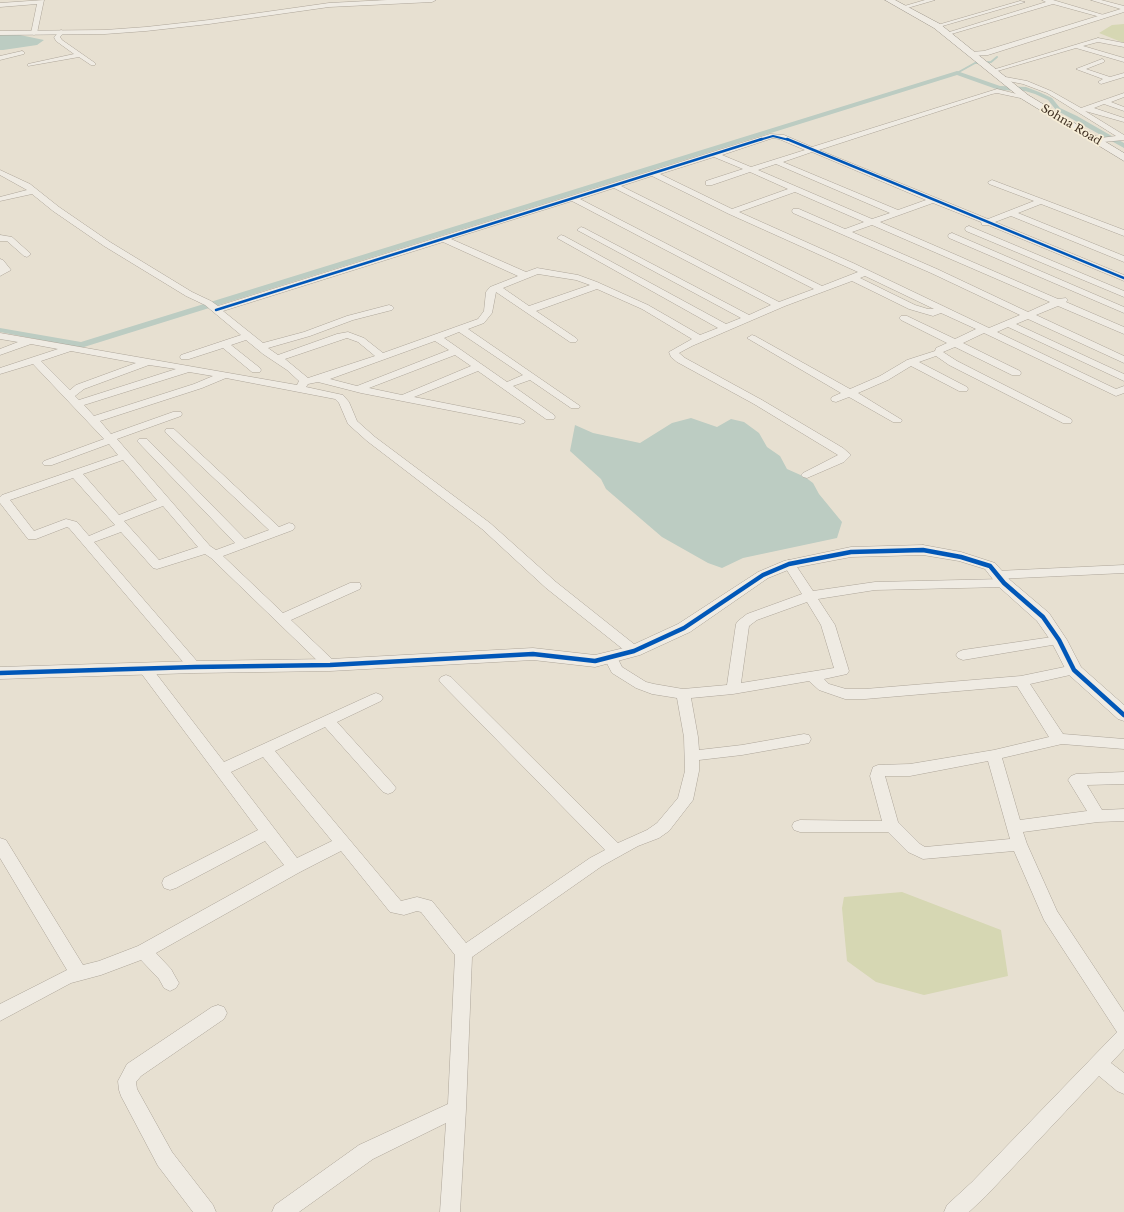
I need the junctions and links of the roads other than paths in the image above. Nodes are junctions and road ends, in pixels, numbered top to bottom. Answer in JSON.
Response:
{"nodes":[{"id":1,"x":432,"y":0,"type":"edge"},
{"id":2,"x":889,"y":0,"type":"edge"},
{"id":3,"x":932,"y":0,"type":"edge"},
{"id":4,"x":1030,"y":0,"type":"edge"},
{"id":5,"x":1045,"y":0,"type":"edge"},
{"id":6,"x":1094,"y":0,"type":"edge"},
{"id":7,"x":40,"y":1,"type":"edge"},
{"id":8,"x":1087,"y":4,"type":"dead end"},
{"id":9,"x":0,"y":5,"type":"edge"},
{"id":10,"x":1053,"y":5,"type":"junction"},
{"id":11,"x":904,"y":7,"type":"junction"},
{"id":12,"x":1122,"y":10,"type":"edge"},
{"id":13,"x":1104,"y":16,"type":"junction"},
{"id":14,"x":1094,"y":20,"type":"junction"},
{"id":15,"x":932,"y":21,"type":"junction"},
{"id":16,"x":34,"y":32,"type":"junction"},
{"id":17,"x":62,"y":32,"type":"junction"},
{"id":18,"x":0,"y":33,"type":"edge"},
{"id":19,"x":946,"y":34,"type":"junction"},
{"id":20,"x":1124,"y":45,"type":"edge"},
{"id":21,"x":1075,"y":46,"type":"junction"},
{"id":22,"x":22,"y":53,"type":"dead end"},
{"id":23,"x":1124,"y":53,"type":"edge"},
{"id":24,"x":971,"y":54,"type":"junction"},
{"id":25,"x":80,"y":55,"type":"junction"},
{"id":26,"x":1113,"y":57,"type":"junction"},
{"id":27,"x":0,"y":58,"type":"edge"},
{"id":28,"x":1124,"y":60,"type":"edge"},
{"id":29,"x":1102,"y":61,"type":"dead end"},
{"id":30,"x":93,"y":64,"type":"dead end"},
{"id":31,"x":30,"y":65,"type":"dead end"},
{"id":32,"x":1124,"y":68,"type":"edge"},
{"id":33,"x":992,"y":71,"type":"junction"},
{"id":34,"x":1124,"y":74,"type":"edge"},
{"id":35,"x":1003,"y":80,"type":"junction"},
{"id":36,"x":1100,"y":80,"type":"junction"},
{"id":37,"x":1021,"y":95,"type":"junction"},
{"id":38,"x":1122,"y":97,"type":"edge"},
{"id":39,"x":1104,"y":102,"type":"junction"},
{"id":40,"x":1087,"y":108,"type":"junction"},
{"id":41,"x":1124,"y":108,"type":"edge"},
{"id":42,"x":1079,"y":110,"type":"junction"},
{"id":43,"x":1124,"y":120,"type":"edge"},
{"id":44,"x":1121,"y":137,"type":"edge"},
{"id":45,"x":1101,"y":140,"type":"junction"},
{"id":46,"x":812,"y":149,"type":"junction"},
{"id":47,"x":714,"y":154,"type":"junction"},
{"id":48,"x":1124,"y":158,"type":"edge"},
{"id":49,"x":775,"y":161,"type":"junction"},
{"id":50,"x":751,"y":169,"type":"junction"},
{"id":51,"x":0,"y":172,"type":"edge"},
{"id":52,"x":652,"y":173,"type":"junction"},
{"id":53,"x":992,"y":182,"type":"dead end"},
{"id":54,"x":709,"y":183,"type":"dead end"},
{"id":55,"x":613,"y":186,"type":"junction"},
{"id":56,"x":796,"y":189,"type":"junction"},
{"id":57,"x":33,"y":191,"type":"junction"},
{"id":58,"x":572,"y":198,"type":"junction"},
{"id":59,"x":0,"y":199,"type":"edge"},
{"id":60,"x":933,"y":200,"type":"junction"},
{"id":61,"x":1041,"y":201,"type":"junction"},
{"id":62,"x":796,"y":211,"type":"dead end"},
{"id":63,"x":732,"y":212,"type":"junction"},
{"id":64,"x":898,"y":213,"type":"junction"},
{"id":65,"x":1011,"y":213,"type":"junction"},
{"id":66,"x":873,"y":222,"type":"junction"},
{"id":67,"x":988,"y":222,"type":"junction"},
{"id":68,"x":581,"y":230,"type":"dead end"},
{"id":69,"x":969,"y":230,"type":"junction"},
{"id":70,"x":845,"y":232,"type":"junction"},
{"id":71,"x":1124,"y":233,"type":"edge"},
{"id":72,"x":0,"y":238,"type":"edge"},
{"id":73,"x":560,"y":238,"type":"dead end"},
{"id":74,"x":946,"y":238,"type":"junction"},
{"id":75,"x":443,"y":239,"type":"junction"},
{"id":76,"x":926,"y":245,"type":"junction"},
{"id":77,"x":27,"y":254,"type":"dead end"},
{"id":78,"x":1124,"y":259,"type":"edge"},
{"id":79,"x":0,"y":262,"type":"edge"},
{"id":80,"x":0,"y":273,"type":"edge"},
{"id":81,"x":864,"y":273,"type":"junction"},
{"id":82,"x":524,"y":276,"type":"junction"},
{"id":83,"x":851,"y":277,"type":"junction"},
{"id":84,"x":1121,"y":277,"type":"edge"},
{"id":85,"x":1099,"y":284,"type":"junction"},
{"id":86,"x":597,"y":286,"type":"junction"},
{"id":87,"x":496,"y":288,"type":"junction"},
{"id":88,"x":821,"y":289,"type":"junction"},
{"id":89,"x":1081,"y":292,"type":"junction"},
{"id":90,"x":1124,"y":294,"type":"edge"},
{"id":91,"x":1058,"y":302,"type":"junction"},
{"id":92,"x":778,"y":306,"type":"junction"},
{"id":93,"x":213,"y":308,"type":"junction"},
{"id":94,"x":389,"y":308,"type":"dead end"},
{"id":95,"x":941,"y":309,"type":"junction"},
{"id":96,"x":528,"y":310,"type":"junction"},
{"id":97,"x":1124,"y":310,"type":"edge"},
{"id":98,"x":1028,"y":315,"type":"junction"},
{"id":99,"x":748,"y":318,"type":"junction"},
{"id":100,"x":904,"y":318,"type":"dead end"},
{"id":101,"x":1008,"y":324,"type":"junction"},
{"id":102,"x":726,"y":328,"type":"junction"},
{"id":103,"x":461,"y":329,"type":"junction"},
{"id":104,"x":986,"y":331,"type":"junction"},
{"id":105,"x":1124,"y":331,"type":"edge"},
{"id":106,"x":0,"y":336,"type":"edge"},
{"id":107,"x":248,"y":336,"type":"junction"},
{"id":108,"x":436,"y":337,"type":"junction"},
{"id":109,"x":752,"y":338,"type":"dead end"},
{"id":110,"x":700,"y":339,"type":"junction"},
{"id":111,"x":572,"y":340,"type":"dead end"},
{"id":112,"x":30,"y":342,"type":"junction"},
{"id":113,"x":955,"y":343,"type":"junction"},
{"id":114,"x":224,"y":344,"type":"junction"},
{"id":115,"x":261,"y":347,"type":"junction"},
{"id":116,"x":70,"y":349,"type":"junction"},
{"id":117,"x":456,"y":351,"type":"junction"},
{"id":118,"x":0,"y":352,"type":"edge"},
{"id":119,"x":938,"y":353,"type":"junction"},
{"id":120,"x":381,"y":356,"type":"junction"},
{"id":121,"x":185,"y":357,"type":"dead end"},
{"id":122,"x":277,"y":358,"type":"junction"},
{"id":123,"x":35,"y":360,"type":"junction"},
{"id":124,"x":1124,"y":360,"type":"edge"},
{"id":125,"x":147,"y":362,"type":"junction"},
{"id":126,"x":911,"y":362,"type":"junction"},
{"id":127,"x":478,"y":367,"type":"junction"},
{"id":128,"x":188,"y":369,"type":"junction"},
{"id":129,"x":256,"y":370,"type":"dead end"},
{"id":130,"x":0,"y":371,"type":"edge"},
{"id":131,"x":1016,"y":374,"type":"dead end"},
{"id":132,"x":224,"y":375,"type":"junction"},
{"id":133,"x":531,"y":376,"type":"junction"},
{"id":134,"x":319,"y":378,"type":"junction"},
{"id":135,"x":1124,"y":378,"type":"edge"},
{"id":136,"x":303,"y":385,"type":"junction"},
{"id":137,"x":505,"y":386,"type":"junction"},
{"id":138,"x":358,"y":389,"type":"junction"},
{"id":139,"x":963,"y":389,"type":"dead end"},
{"id":140,"x":1124,"y":390,"type":"edge"},
{"id":141,"x":850,"y":393,"type":"junction"},
{"id":142,"x":70,"y":395,"type":"junction"},
{"id":143,"x":403,"y":398,"type":"junction"},
{"id":144,"x":836,"y":399,"type":"dead end"},
{"id":145,"x":78,"y":404,"type":"junction"},
{"id":146,"x":575,"y":406,"type":"dead end"},
{"id":147,"x":177,"y":414,"type":"dead end"},
{"id":148,"x":550,"y":417,"type":"dead end"},
{"id":149,"x":93,"y":420,"type":"junction"},
{"id":150,"x":520,"y":420,"type":"dead end"},
{"id":151,"x":897,"y":420,"type":"dead end"},
{"id":152,"x":1067,"y":421,"type":"dead end"},
{"id":153,"x":170,"y":431,"type":"dead end"},
{"id":154,"x":110,"y":439,"type":"junction"},
{"id":155,"x":143,"y":441,"type":"dead end"},
{"id":156,"x":125,"y":456,"type":"junction"},
{"id":157,"x":48,"y":463,"type":"dead end"},
{"id":158,"x":75,"y":473,"type":"junction"},
{"id":159,"x":808,"y":475,"type":"dead end"},
{"id":160,"x":165,"y":501,"type":"junction"},
{"id":161,"x":119,"y":523,"type":"junction"},
{"id":162,"x":290,"y":527,"type":"dead end"},
{"id":163,"x":277,"y":531,"type":"junction"},
{"id":164,"x":86,"y":541,"type":"junction"},
{"id":165,"x":242,"y":543,"type":"junction"},
{"id":166,"x":211,"y":552,"type":"junction"},
{"id":167,"x":789,"y":564,"type":"junction"},
{"id":168,"x":1124,"y":569,"type":"edge"},
{"id":169,"x":1001,"y":579,"type":"junction"},
{"id":170,"x":355,"y":586,"type":"dead end"},
{"id":171,"x":810,"y":596,"type":"junction"},
{"id":172,"x":281,"y":619,"type":"junction"},
{"id":173,"x":1059,"y":640,"type":"junction"},
{"id":174,"x":634,"y":651,"type":"junction"},
{"id":175,"x":963,"y":655,"type":"dead end"},
{"id":176,"x":611,"y":658,"type":"junction"},
{"id":177,"x":330,"y":665,"type":"junction"},
{"id":178,"x":195,"y":667,"type":"junction"},
{"id":179,"x":146,"y":670,"type":"junction"},
{"id":180,"x":1074,"y":670,"type":"junction"},
{"id":181,"x":0,"y":673,"type":"edge"},
{"id":182,"x":812,"y":676,"type":"junction"},
{"id":183,"x":446,"y":680,"type":"dead end"},
{"id":184,"x":1021,"y":681,"type":"junction"},
{"id":185,"x":733,"y":689,"type":"junction"},
{"id":186,"x":683,"y":694,"type":"junction"},
{"id":187,"x":376,"y":698,"type":"dead end"},
{"id":188,"x":1124,"y":714,"type":"edge"},
{"id":189,"x":327,"y":720,"type":"junction"},
{"id":190,"x":804,"y":739,"type":"dead end"},
{"id":191,"x":1059,"y":740,"type":"junction"},
{"id":192,"x":1124,"y":744,"type":"edge"},
{"id":193,"x":265,"y":749,"type":"junction"},
{"id":194,"x":994,"y":755,"type":"junction"},
{"id":195,"x":691,"y":756,"type":"junction"},
{"id":196,"x":221,"y":770,"type":"junction"},
{"id":197,"x":1124,"y":778,"type":"edge"},
{"id":198,"x":388,"y":788,"type":"dead end"},
{"id":199,"x":1124,"y":815,"type":"edge"},
{"id":200,"x":1098,"y":816,"type":"junction"},
{"id":201,"x":892,"y":825,"type":"junction"},
{"id":202,"x":800,"y":826,"type":"dead end"},
{"id":203,"x":1014,"y":827,"type":"junction"},
{"id":204,"x":268,"y":832,"type":"junction"},
{"id":205,"x":343,"y":843,"type":"junction"},
{"id":206,"x":0,"y":844,"type":"edge"},
{"id":207,"x":1019,"y":844,"type":"junction"},
{"id":208,"x":616,"y":851,"type":"junction"},
{"id":209,"x":294,"y":867,"type":"junction"},
{"id":210,"x":170,"y":883,"type":"dead end"},
{"id":211,"x":144,"y":951,"type":"junction"},
{"id":212,"x":464,"y":953,"type":"junction"},
{"id":213,"x":79,"y":974,"type":"junction"},
{"id":214,"x":170,"y":983,"type":"dead end"},
{"id":215,"x":218,"y":1012,"type":"dead end"},
{"id":216,"x":0,"y":1013,"type":"edge"},
{"id":217,"x":1124,"y":1027,"type":"edge"},
{"id":218,"x":1124,"y":1037,"type":"edge"},
{"id":219,"x":1099,"y":1064,"type":"junction"},
{"id":220,"x":1124,"y":1085,"type":"edge"},
{"id":221,"x":457,"y":1109,"type":"junction"},
{"id":222,"x":206,"y":1212,"type":"edge"},
{"id":223,"x":282,"y":1212,"type":"edge"},
{"id":224,"x":450,"y":1212,"type":"edge"},
{"id":225,"x":954,"y":1212,"type":"edge"}],
"edges":[{"from":1,"to":17,"type":"street"},
{"from":2,"to":11,"type":"main road","name":"Sohna Road"},
{"from":3,"to":11,"type":"street"},
{"from":4,"to":15,"type":"street"},
{"from":5,"to":10,"type":"street"},
{"from":6,"to":12,"type":"street"},
{"from":7,"to":9,"type":"street"},
{"from":7,"to":16,"type":"street"},
{"from":8,"to":12,"type":"street"},
{"from":10,"to":13,"type":"street"},
{"from":10,"to":14,"type":"street"},
{"from":10,"to":19,"type":"street"},
{"from":11,"to":15,"type":"main road","name":"Sohna Road"},
{"from":12,"to":13,"type":"street"},
{"from":13,"to":14,"type":"street"},
{"from":14,"to":24,"type":"street"},
{"from":15,"to":19,"type":"main road","name":"Sohna Road"},
{"from":16,"to":17,"type":"street"},
{"from":16,"to":18,"type":"street"},
{"from":17,"to":25,"type":"street"},
{"from":19,"to":24,"type":"main road","name":"Sohna Road"},
{"from":20,"to":21,"type":"street"},
{"from":21,"to":26,"type":"street"},
{"from":21,"to":33,"type":"street"},
{"from":22,"to":27,"type":"street"},
{"from":23,"to":26,"type":"street"},
{"from":24,"to":33,"type":"main road","name":"Sohna Road"},
{"from":25,"to":30,"type":"street"},
{"from":25,"to":31,"type":"street"},
{"from":26,"to":28,"type":"street"},
{"from":29,"to":36,"type":"street"},
{"from":32,"to":36,"type":"street"},
{"from":33,"to":35,"type":"main road","name":"Sohna Road"},
{"from":34,"to":36,"type":"street"},
{"from":35,"to":37,"type":"main road","name":"Sohna Road"},
{"from":35,"to":42,"type":"street"},
{"from":37,"to":45,"type":"main road","name":"Sohna Road"},
{"from":37,"to":46,"type":"street"},
{"from":38,"to":39,"type":"street"},
{"from":39,"to":40,"type":"street"},
{"from":39,"to":41,"type":"street"},
{"from":40,"to":42,"type":"street"},
{"from":40,"to":43,"type":"street"},
{"from":42,"to":44,"type":"street"},
{"from":44,"to":45,"type":"street"},
{"from":45,"to":48,"type":"main road","name":"Sohna Road"},
{"from":46,"to":47,"type":"street"},
{"from":46,"to":49,"type":"street"},
{"from":46,"to":60,"type":"street"},
{"from":47,"to":50,"type":"street"},
{"from":47,"to":52,"type":"street"},
{"from":49,"to":50,"type":"street"},
{"from":49,"to":64,"type":"street"},
{"from":50,"to":54,"type":"street"},
{"from":50,"to":56,"type":"street"},
{"from":51,"to":57,"type":"street"},
{"from":52,"to":55,"type":"street"},
{"from":52,"to":63,"type":"street"},
{"from":53,"to":61,"type":"street"},
{"from":55,"to":58,"type":"street"},
{"from":55,"to":88,"type":"street"},
{"from":56,"to":63,"type":"street"},
{"from":56,"to":66,"type":"street"},
{"from":57,"to":59,"type":"street"},
{"from":57,"to":93,"type":"street"},
{"from":58,"to":75,"type":"street"},
{"from":58,"to":92,"type":"street"},
{"from":60,"to":64,"type":"street"},
{"from":60,"to":67,"type":"street"},
{"from":61,"to":65,"type":"street"},
{"from":61,"to":71,"type":"street"},
{"from":62,"to":70,"type":"street"},
{"from":63,"to":81,"type":"street"},
{"from":64,"to":66,"type":"street"},
{"from":65,"to":67,"type":"street"},
{"from":65,"to":78,"type":"street"},
{"from":66,"to":70,"type":"street"},
{"from":66,"to":76,"type":"street"},
{"from":67,"to":69,"type":"street"},
{"from":67,"to":84,"type":"street"},
{"from":68,"to":99,"type":"street"},
{"from":69,"to":74,"type":"street"},
{"from":69,"to":85,"type":"street"},
{"from":70,"to":98,"type":"street"},
{"from":72,"to":77,"type":"street"},
{"from":73,"to":102,"type":"street"},
{"from":74,"to":76,"type":"street"},
{"from":74,"to":89,"type":"street"},
{"from":75,"to":82,"type":"street"},
{"from":75,"to":93,"type":"street"},
{"from":76,"to":91,"type":"street"},
{"from":79,"to":80,"type":"street"},
{"from":81,"to":83,"type":"street"},
{"from":81,"to":95,"type":"street"},
{"from":82,"to":86,"type":"street"},
{"from":82,"to":87,"type":"street"},
{"from":83,"to":88,"type":"street"},
{"from":83,"to":95,"type":"street"},
{"from":84,"to":85,"type":"street"},
{"from":85,"to":89,"type":"street"},
{"from":85,"to":90,"type":"street"},
{"from":86,"to":96,"type":"street"},
{"from":86,"to":110,"type":"street"},
{"from":87,"to":96,"type":"street"},
{"from":87,"to":103,"type":"street"},
{"from":88,"to":92,"type":"street"},
{"from":89,"to":91,"type":"street"},
{"from":89,"to":97,"type":"street"},
{"from":91,"to":98,"type":"street"},
{"from":91,"to":105,"type":"street"},
{"from":92,"to":99,"type":"street"},
{"from":93,"to":107,"type":"street"},
{"from":94,"to":115,"type":"street"},
{"from":95,"to":104,"type":"street"},
{"from":96,"to":111,"type":"street"},
{"from":98,"to":101,"type":"street"},
{"from":98,"to":124,"type":"street"},
{"from":99,"to":102,"type":"street"},
{"from":100,"to":113,"type":"street"},
{"from":101,"to":104,"type":"street"},
{"from":101,"to":135,"type":"street"},
{"from":102,"to":110,"type":"street"},
{"from":103,"to":108,"type":"street"},
{"from":103,"to":133,"type":"street"},
{"from":104,"to":113,"type":"street"},
{"from":104,"to":140,"type":"street"},
{"from":106,"to":112,"type":"street"},
{"from":107,"to":114,"type":"street"},
{"from":107,"to":115,"type":"street"},
{"from":108,"to":117,"type":"street"},
{"from":108,"to":120,"type":"street"},
{"from":109,"to":141,"type":"street"},
{"from":110,"to":159,"type":"street"},
{"from":112,"to":116,"type":"street"},
{"from":112,"to":118,"type":"street"},
{"from":113,"to":119,"type":"street"},
{"from":113,"to":131,"type":"street"},
{"from":114,"to":121,"type":"street"},
{"from":114,"to":129,"type":"street"},
{"from":115,"to":122,"type":"street"},
{"from":116,"to":123,"type":"street"},
{"from":116,"to":125,"type":"street"},
{"from":117,"to":127,"type":"street"},
{"from":117,"to":138,"type":"street"},
{"from":119,"to":126,"type":"street"},
{"from":119,"to":152,"type":"street"},
{"from":120,"to":122,"type":"street"},
{"from":120,"to":134,"type":"street"},
{"from":122,"to":136,"type":"street"},
{"from":123,"to":130,"type":"street"},
{"from":123,"to":142,"type":"street"},
{"from":125,"to":128,"type":"street"},
{"from":125,"to":142,"type":"street"},
{"from":126,"to":139,"type":"street"},
{"from":126,"to":141,"type":"street"},
{"from":127,"to":137,"type":"street"},
{"from":127,"to":143,"type":"street"},
{"from":128,"to":132,"type":"street"},
{"from":128,"to":145,"type":"street"},
{"from":132,"to":136,"type":"street"},
{"from":132,"to":149,"type":"street"},
{"from":133,"to":137,"type":"street"},
{"from":133,"to":146,"type":"street"},
{"from":134,"to":136,"type":"street"},
{"from":134,"to":138,"type":"street"},
{"from":136,"to":174,"type":"street"},
{"from":137,"to":148,"type":"street"},
{"from":138,"to":143,"type":"street"},
{"from":141,"to":144,"type":"street"},
{"from":141,"to":151,"type":"street"},
{"from":142,"to":145,"type":"street"},
{"from":143,"to":150,"type":"street"},
{"from":145,"to":149,"type":"street"},
{"from":147,"to":154,"type":"street"},
{"from":149,"to":154,"type":"street"},
{"from":153,"to":163,"type":"street"},
{"from":154,"to":156,"type":"street"},
{"from":154,"to":157,"type":"street"},
{"from":155,"to":165,"type":"street"},
{"from":156,"to":158,"type":"street"},
{"from":156,"to":160,"type":"street"},
{"from":158,"to":161,"type":"street"},
{"from":158,"to":164,"type":"street"},
{"from":160,"to":161,"type":"street"},
{"from":160,"to":166,"type":"street"},
{"from":161,"to":164,"type":"street"},
{"from":161,"to":166,"type":"street"},
{"from":162,"to":163,"type":"street"},
{"from":163,"to":165,"type":"street"},
{"from":164,"to":178,"type":"street"},
{"from":165,"to":166,"type":"street"},
{"from":166,"to":172,"type":"street"},
{"from":167,"to":169,"type":"street"},
{"from":167,"to":171,"type":"street"},
{"from":167,"to":174,"type":"street"},
{"from":168,"to":169,"type":"street"},
{"from":169,"to":171,"type":"street"},
{"from":169,"to":173,"type":"street"},
{"from":170,"to":172,"type":"street"},
{"from":171,"to":182,"type":"street"},
{"from":171,"to":185,"type":"street"},
{"from":172,"to":177,"type":"street"},
{"from":173,"to":175,"type":"street"},
{"from":173,"to":180,"type":"street"},
{"from":174,"to":176,"type":"street"},
{"from":176,"to":177,"type":"street"},
{"from":176,"to":186,"type":"street"},
{"from":177,"to":178,"type":"street"},
{"from":178,"to":179,"type":"street"},
{"from":179,"to":181,"type":"street"},
{"from":179,"to":196,"type":"street"},
{"from":180,"to":184,"type":"street"},
{"from":180,"to":188,"type":"street"},
{"from":182,"to":184,"type":"street"},
{"from":182,"to":185,"type":"street"},
{"from":183,"to":208,"type":"street"},
{"from":184,"to":191,"type":"street"},
{"from":185,"to":186,"type":"street"},
{"from":186,"to":195,"type":"street"},
{"from":187,"to":189,"type":"street"},
{"from":189,"to":193,"type":"street"},
{"from":189,"to":198,"type":"street"},
{"from":190,"to":195,"type":"street"},
{"from":191,"to":192,"type":"street"},
{"from":191,"to":194,"type":"street"},
{"from":193,"to":196,"type":"street"},
{"from":193,"to":205,"type":"street"},
{"from":194,"to":201,"type":"street"},
{"from":194,"to":203,"type":"street"},
{"from":195,"to":208,"type":"street"},
{"from":196,"to":204,"type":"street"},
{"from":197,"to":200,"type":"street"},
{"from":199,"to":200,"type":"street"},
{"from":200,"to":203,"type":"street"},
{"from":201,"to":202,"type":"street"},
{"from":201,"to":207,"type":"street"},
{"from":203,"to":207,"type":"street"},
{"from":204,"to":209,"type":"street"},
{"from":204,"to":210,"type":"street"},
{"from":205,"to":209,"type":"street"},
{"from":205,"to":212,"type":"street"},
{"from":206,"to":213,"type":"street"},
{"from":207,"to":217,"type":"street"},
{"from":208,"to":212,"type":"street"},
{"from":209,"to":211,"type":"street"},
{"from":211,"to":213,"type":"street"},
{"from":211,"to":214,"type":"street"},
{"from":212,"to":221,"type":"street"},
{"from":213,"to":216,"type":"street"},
{"from":215,"to":222,"type":"street"},
{"from":218,"to":219,"type":"street"},
{"from":219,"to":220,"type":"street"},
{"from":219,"to":225,"type":"street"},
{"from":221,"to":223,"type":"street"},
{"from":221,"to":224,"type":"street"}]}
